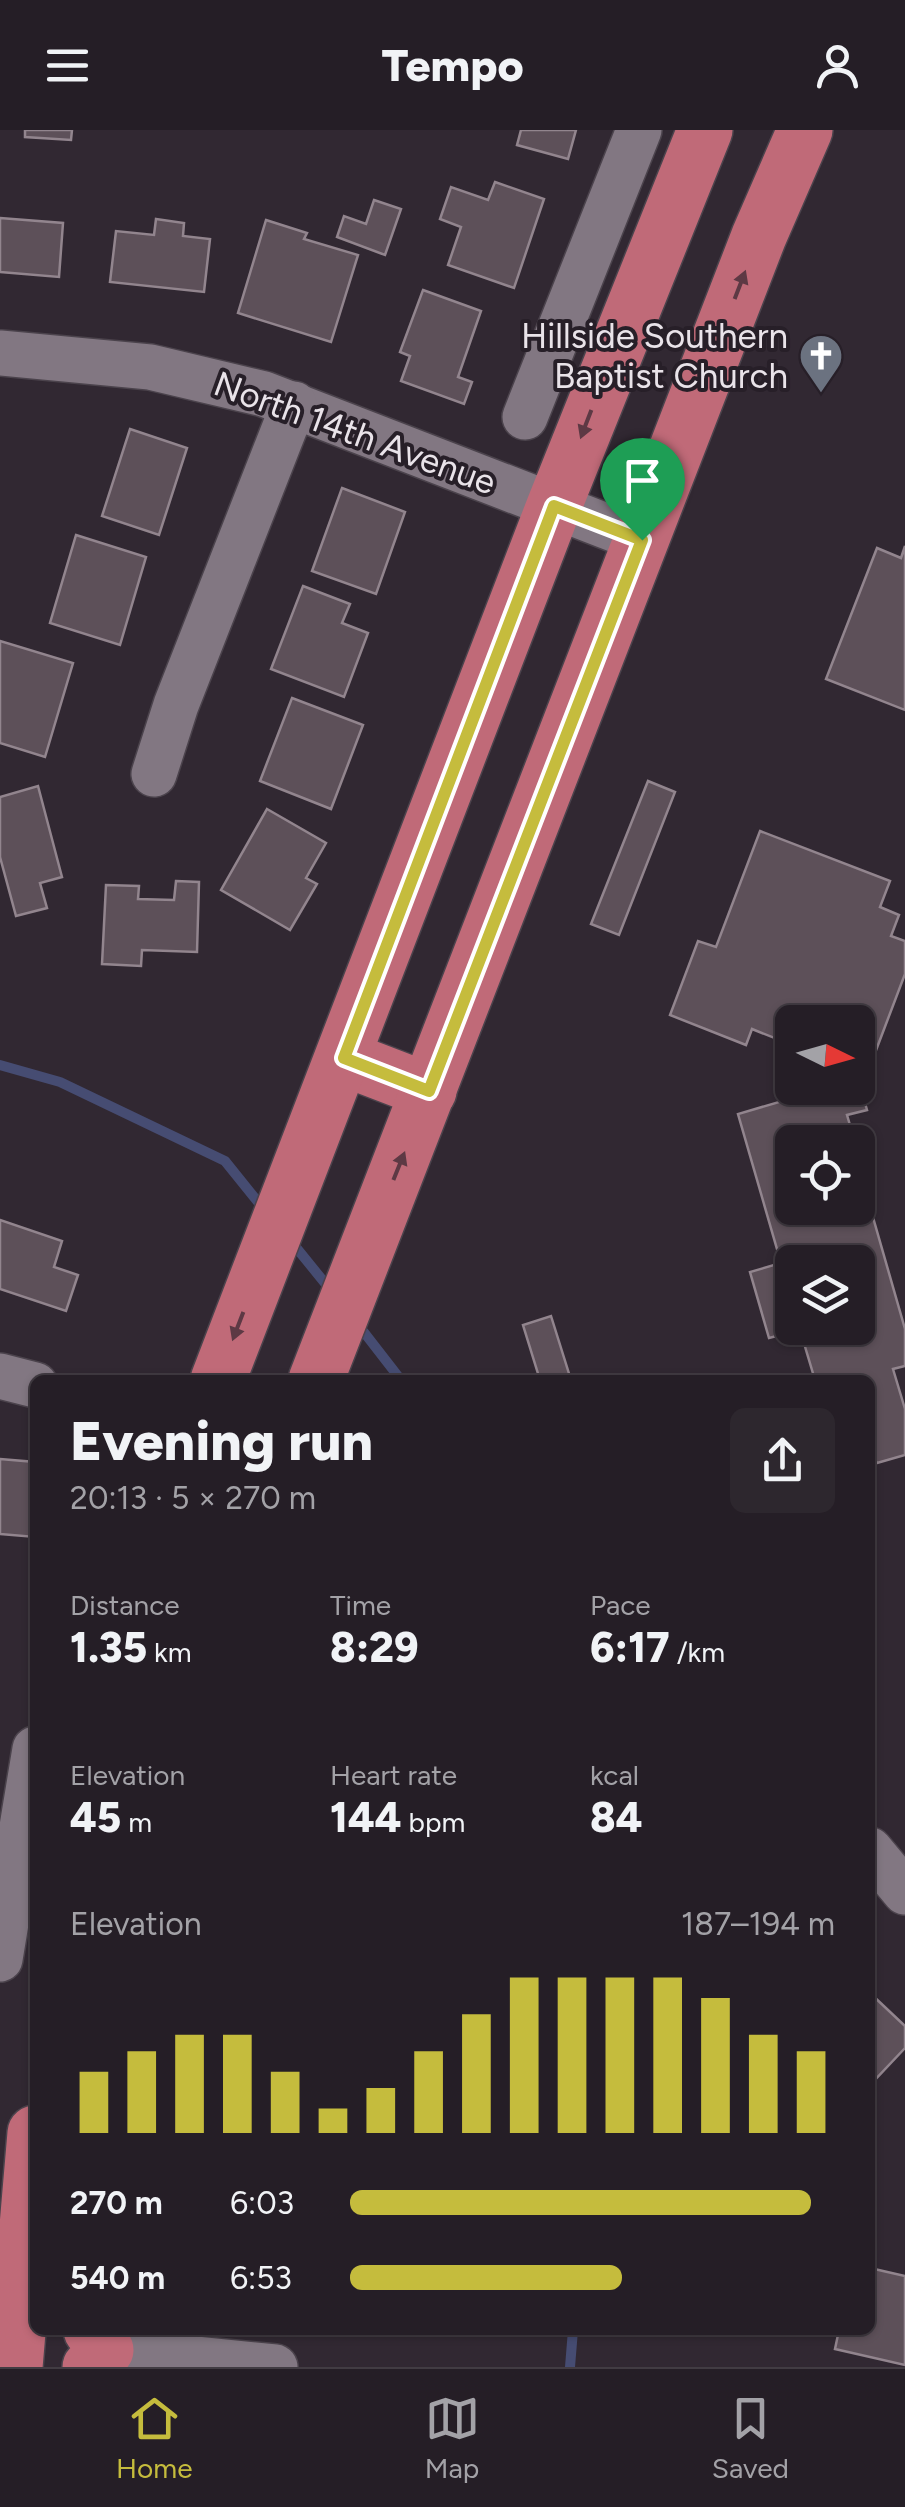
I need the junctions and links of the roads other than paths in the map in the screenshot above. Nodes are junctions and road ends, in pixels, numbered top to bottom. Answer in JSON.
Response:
{"nodes":[{"id":1,"x":639,"y":130,"type":"edge"},
{"id":2,"x":705,"y":130,"type":"edge"},
{"id":3,"x":804,"y":130,"type":"edge"},
{"id":4,"x":565,"y":315,"type":"junction"},
{"id":5,"x":620,"y":339,"type":"junction"},
{"id":6,"x":0,"y":353,"type":"edge"},
{"id":7,"x":294,"y":404,"type":"junction"},
{"id":8,"x":525,"y":418,"type":"dead end"},
{"id":9,"x":554,"y":506,"type":"junction"},
{"id":10,"x":642,"y":540,"type":"junction"},
{"id":11,"x":154,"y":774,"type":"dead end"},
{"id":12,"x":344,"y":1058,"type":"junction"},
{"id":13,"x":429,"y":1091,"type":"junction"},
{"id":14,"x":322,"y":1364,"type":"edge"},
{"id":15,"x":220,"y":1375,"type":"edge"},
{"id":16,"x":0,"y":1376,"type":"edge"},
{"id":17,"x":30,"y":1384,"type":"edge"},
{"id":18,"x":25,"y":1767,"type":"edge"},
{"id":19,"x":875,"y":1856,"type":"edge"},
{"id":20,"x":905,"y":1892,"type":"edge"},
{"id":21,"x":0,"y":1959,"type":"edge"},
{"id":22,"x":30,"y":2192,"type":"edge"},
{"id":23,"x":100,"y":2349,"type":"edge"},
{"id":24,"x":15,"y":2367,"type":"edge"},
{"id":25,"x":275,"y":2367,"type":"edge"}],
"edges":[{"from":1,"to":4,"type":"street"},
{"from":2,"to":5,"type":"main road"},
{"from":10,"to":3,"type":"main road","one_way":true},
{"from":4,"to":5,"type":"street"},
{"from":4,"to":8,"type":"street"},
{"from":5,"to":9,"type":"main road","one_way":true},
{"from":6,"to":7,"type":"street","name":"North 14th Avenue"},
{"from":7,"to":9,"type":"street","name":"North 14th Avenue"},
{"from":7,"to":11,"type":"street"},
{"from":9,"to":10,"type":"street","name":"North 14th Avenue"},
{"from":9,"to":12,"type":"main road"},
{"from":10,"to":13,"type":"main road"},
{"from":12,"to":13,"type":"main road"},
{"from":12,"to":15,"type":"main road","one_way":true},
{"from":14,"to":13,"type":"main road","one_way":true},
{"from":16,"to":17,"type":"street"},
{"from":18,"to":21,"type":"street"},
{"from":19,"to":20,"type":"street"},
{"from":22,"to":24,"type":"main road"},
{"from":23,"to":25,"type":"street"}]}
